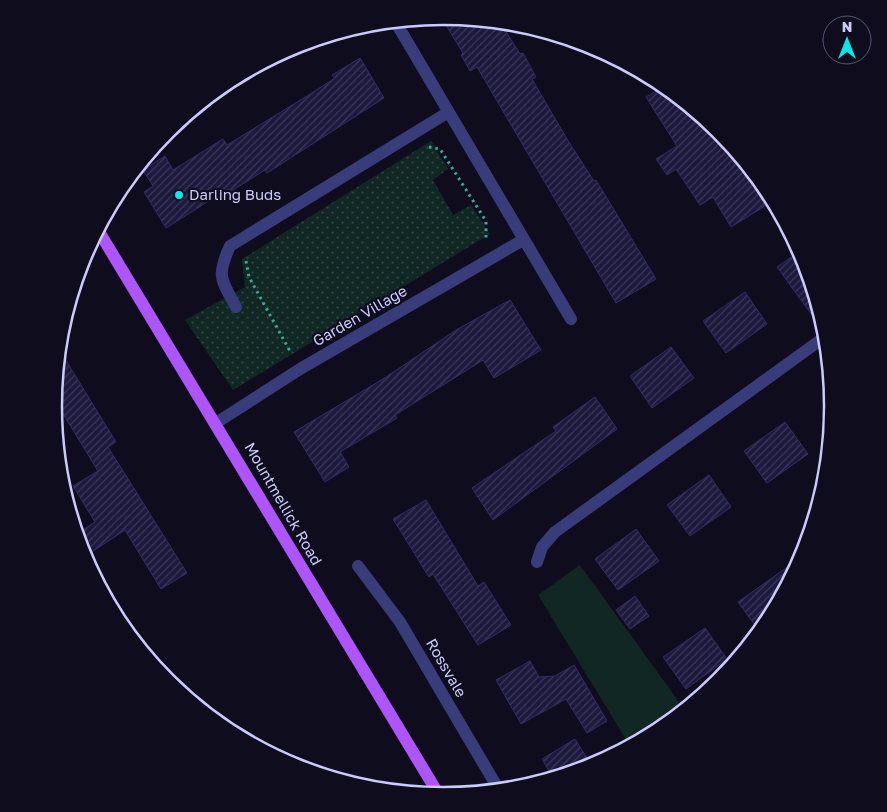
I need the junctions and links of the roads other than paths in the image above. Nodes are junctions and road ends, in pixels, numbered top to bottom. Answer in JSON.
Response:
{"nodes":[{"id":1,"x":399,"y":28,"type":"edge"},
{"id":2,"x":447,"y":113,"type":"junction"},
{"id":3,"x":102,"y":237,"type":"edge"},
{"id":4,"x":523,"y":240,"type":"junction"},
{"id":5,"x":236,"y":307,"type":"dead end"},
{"id":6,"x":571,"y":319,"type":"dead end"},
{"id":7,"x":819,"y":341,"type":"edge"},
{"id":8,"x":216,"y":423,"type":"junction"},
{"id":9,"x":537,"y":562,"type":"dead end"},
{"id":10,"x":358,"y":566,"type":"dead end"},
{"id":11,"x":495,"y":784,"type":"edge"},
{"id":12,"x":434,"y":787,"type":"edge"}],
"edges":[{"from":1,"to":2,"type":"street"},
{"from":2,"to":4,"type":"street"},
{"from":2,"to":5,"type":"street"},
{"from":3,"to":8,"type":"main road","name":"Mountmellick Road"},
{"from":4,"to":6,"type":"street"},
{"from":4,"to":8,"type":"street","name":"Garden Village"},
{"from":7,"to":9,"type":"street"},
{"from":8,"to":12,"type":"main road","name":"Mountmellick Road"},
{"from":10,"to":11,"type":"street","name":"Rossvale"}]}
